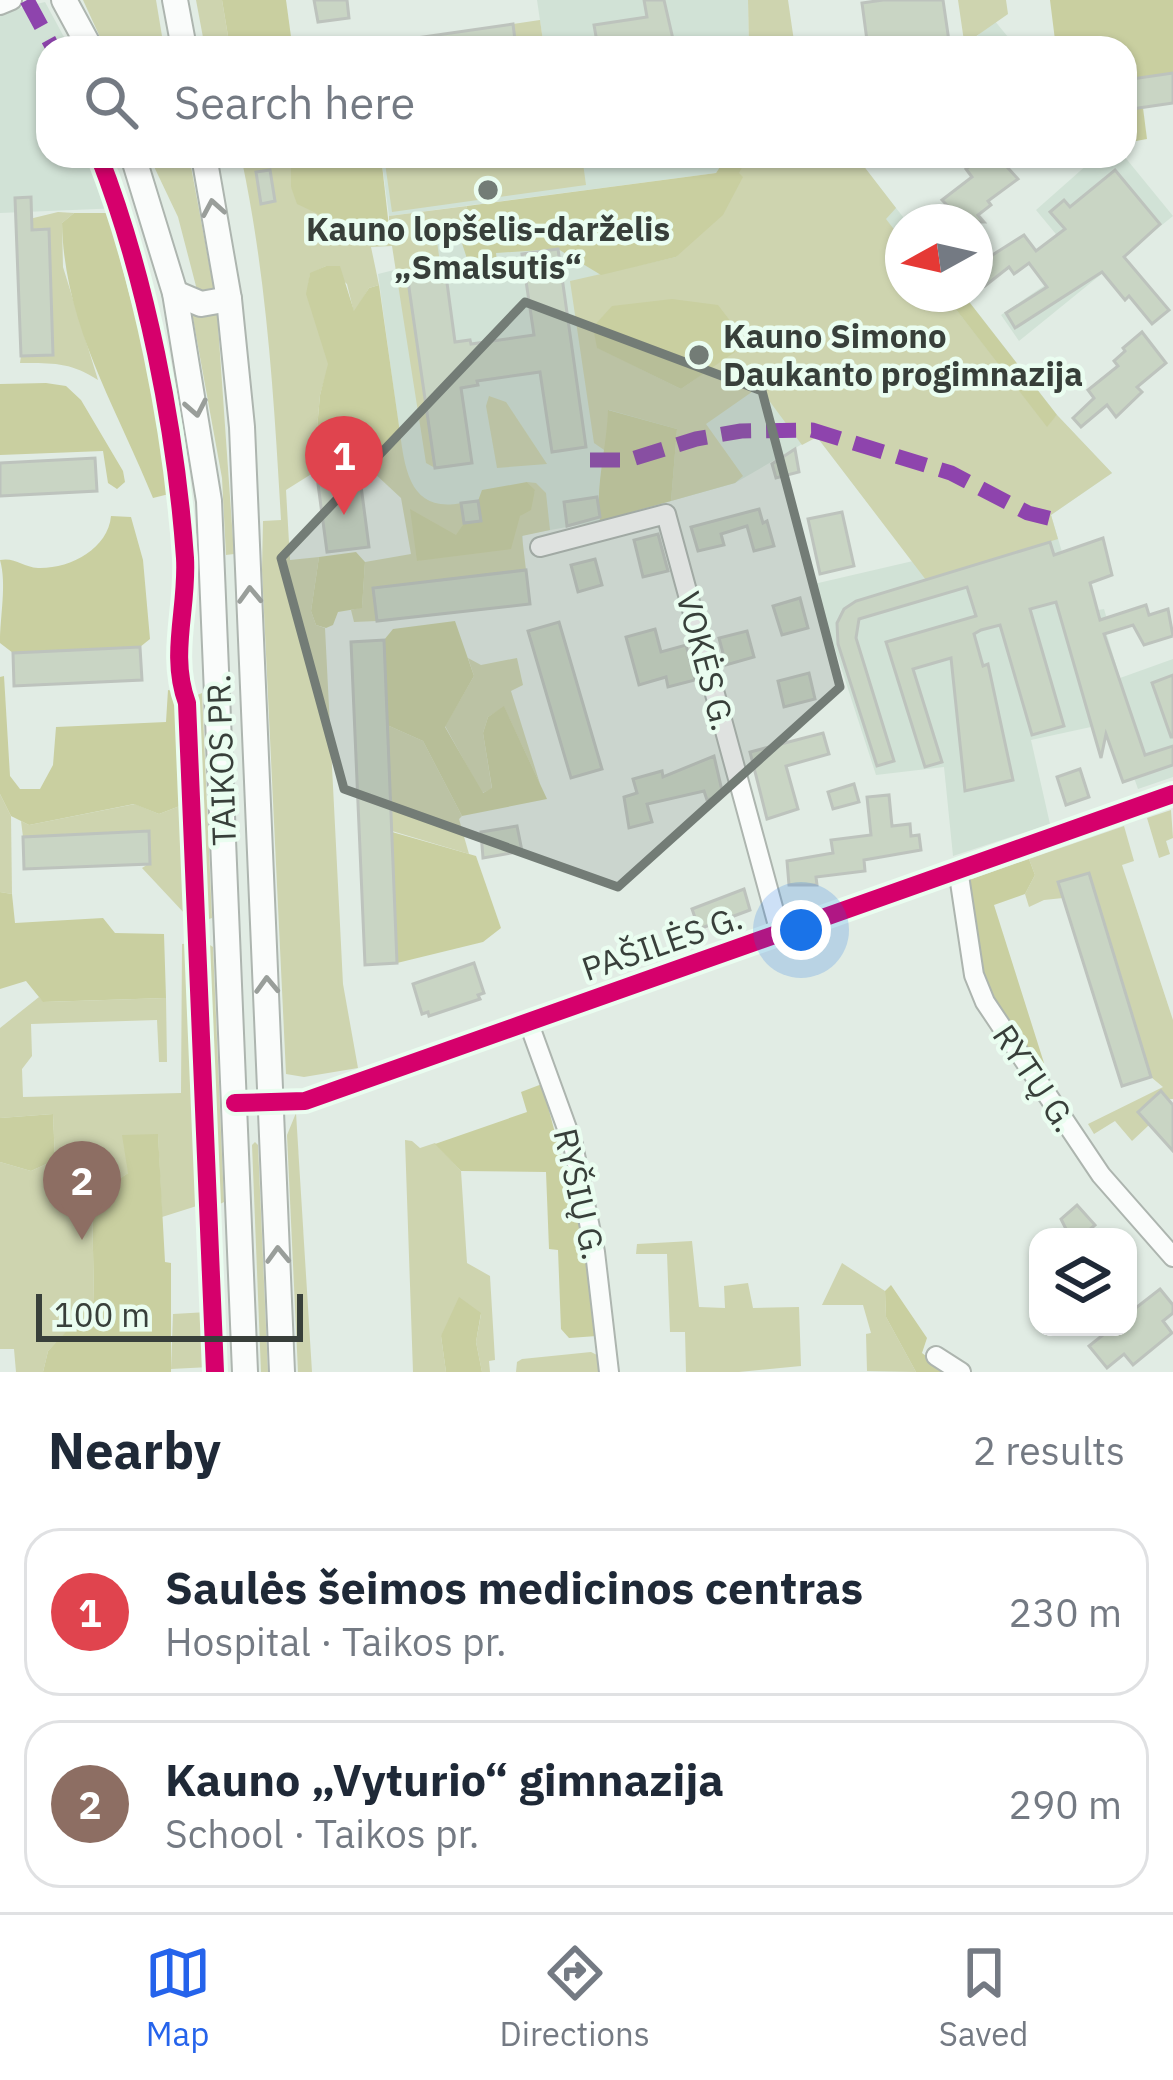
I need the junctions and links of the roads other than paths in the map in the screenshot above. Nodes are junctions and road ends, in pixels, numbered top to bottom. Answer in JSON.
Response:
{"nodes":[{"id":1,"x":12,"y":0,"type":"edge"},
{"id":2,"x":64,"y":0,"type":"edge"},
{"id":3,"x":175,"y":0,"type":"edge"},
{"id":4,"x":0,"y":4,"type":"edge"},
{"id":5,"x":84,"y":36,"type":"edge"},
{"id":6,"x":182,"y":36,"type":"edge"},
{"id":7,"x":137,"y":168,"type":"edge"},
{"id":8,"x":206,"y":168,"type":"edge"},
{"id":9,"x":175,"y":293,"type":"junction"},
{"id":10,"x":229,"y":299,"type":"junction"},
{"id":11,"x":540,"y":547,"type":"dead end"},
{"id":12,"x":1173,"y":794,"type":"edge"},
{"id":13,"x":958,"y":869,"type":"junction"},
{"id":14,"x":780,"y":933,"type":"junction"},
{"id":15,"x":529,"y":1021,"type":"junction"},
{"id":16,"x":272,"y":1102,"type":"junction"},
{"id":17,"x":235,"y":1103,"type":"junction"},
{"id":18,"x":1173,"y":1257,"type":"edge"},
{"id":19,"x":936,"y":1356,"type":"dead end"},
{"id":20,"x":245,"y":1372,"type":"edge"},
{"id":21,"x":282,"y":1372,"type":"edge"},
{"id":22,"x":609,"y":1372,"type":"edge"},
{"id":23,"x":961,"y":1372,"type":"edge"}],
"edges":[{"from":1,"to":4,"type":"street"},
{"from":2,"to":5,"type":"main road"},
{"from":3,"to":6,"type":"main road"},
{"from":7,"to":9,"type":"main road","name":"TAIKOS PR."},
{"from":10,"to":8,"type":"main road","name":"TAIKOS PR.","one_way":true},
{"from":9,"to":10,"type":"main road"},
{"from":9,"to":17,"type":"main road","name":"TAIKOS PR.","one_way":true},
{"from":16,"to":10,"type":"main road","name":"TAIKOS PR.","one_way":true},
{"from":11,"to":14,"type":"street","name":"VOKĖS G."},
{"from":12,"to":13,"type":"street","name":"PAŠILĖS G."},
{"from":13,"to":14,"type":"street","name":"PAŠILĖS G."},
{"from":13,"to":18,"type":"street","name":"RYTŲ G."},
{"from":14,"to":15,"type":"street","name":"PAŠILĖS G."},
{"from":15,"to":16,"type":"street","name":"PAŠILĖS G."},
{"from":15,"to":22,"type":"street","name":"RYŠIŲ G."},
{"from":16,"to":17,"type":"street","name":"PAŠILĖS G."},
{"from":21,"to":16,"type":"main road","name":"TAIKOS PR.","one_way":true},
{"from":17,"to":20,"type":"main road","name":"TAIKOS PR."},
{"from":19,"to":23,"type":"street"}]}
